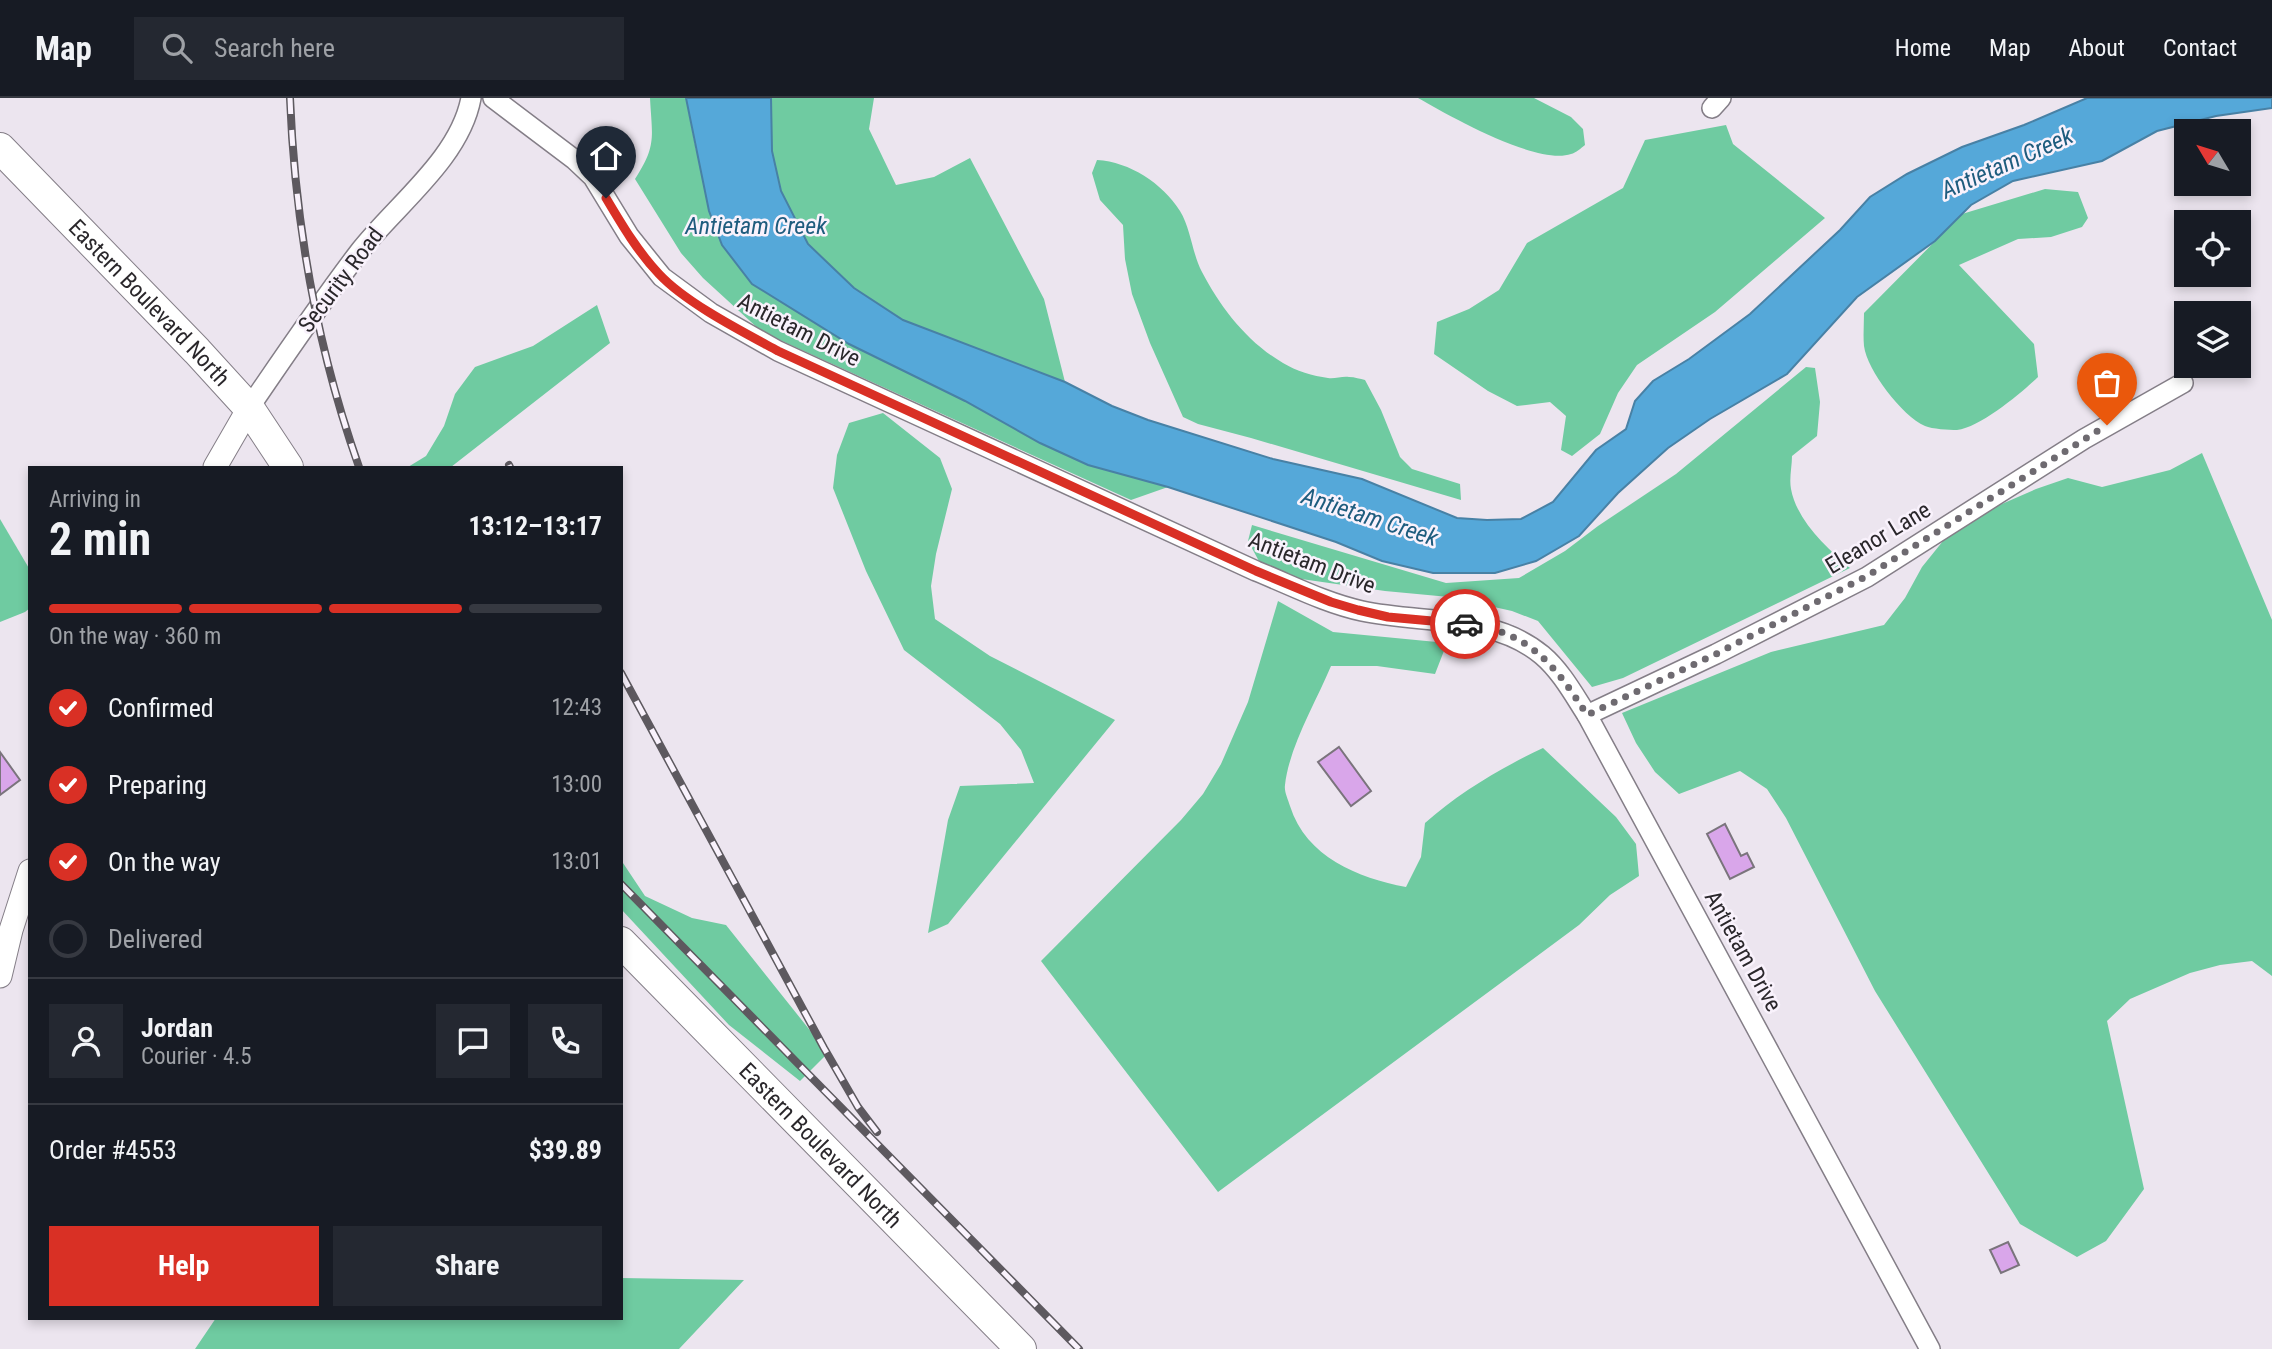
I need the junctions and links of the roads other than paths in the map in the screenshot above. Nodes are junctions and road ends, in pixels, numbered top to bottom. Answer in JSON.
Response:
{"nodes":[{"id":1,"x":471,"y":98,"type":"edge"},
{"id":2,"x":493,"y":98,"type":"edge"},
{"id":3,"x":0,"y":149,"type":"edge"},
{"id":4,"x":2183,"y":383,"type":"dead end"},
{"id":5,"x":249,"y":408,"type":"junction"},
{"id":6,"x":216,"y":466,"type":"edge"},
{"id":7,"x":287,"y":466,"type":"edge"},
{"id":8,"x":1587,"y":715,"type":"junction"},
{"id":9,"x":28,"y":877,"type":"edge"},
{"id":10,"x":623,"y":944,"type":"edge"},
{"id":11,"x":0,"y":976,"type":"edge"},
{"id":12,"x":1021,"y":1349,"type":"edge"},
{"id":13,"x":1930,"y":1349,"type":"edge"}],
"edges":[{"from":1,"to":5,"type":"street","name":"Security Road"},
{"from":2,"to":8,"type":"street","name":"Antietam Drive"},
{"from":3,"to":5,"type":"main road","name":"Eastern Boulevard North"},
{"from":4,"to":8,"type":"street","name":"Eleanor Lane"},
{"from":5,"to":6,"type":"street","name":"Security Road"},
{"from":5,"to":7,"type":"main road","name":"Eastern Boulevard North"},
{"from":8,"to":13,"type":"street","name":"Antietam Drive"},
{"from":9,"to":11,"type":"street"},
{"from":10,"to":12,"type":"main road","name":"Eastern Boulevard North"}]}
